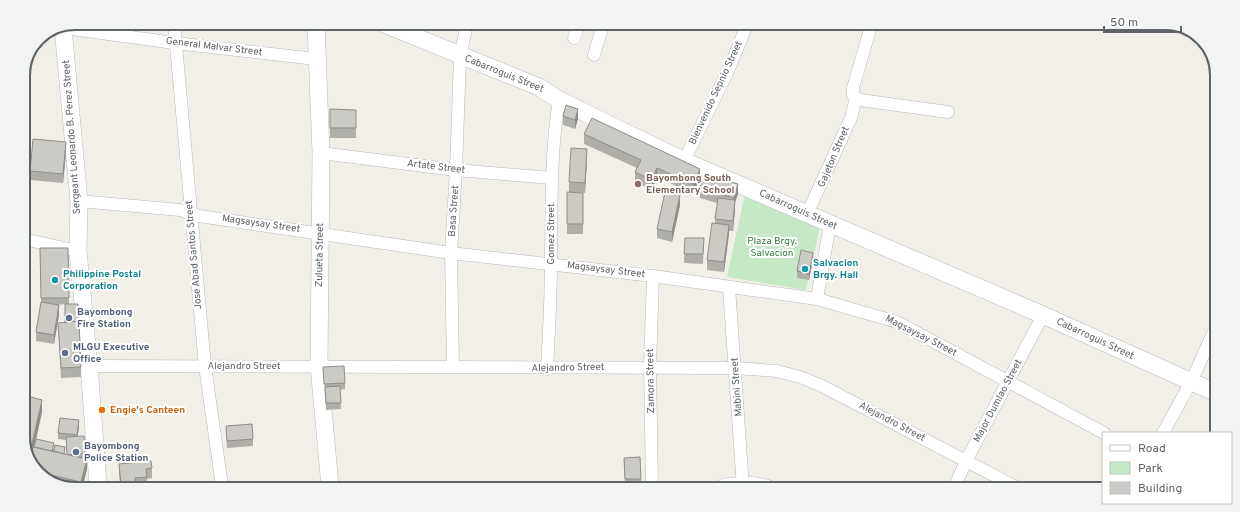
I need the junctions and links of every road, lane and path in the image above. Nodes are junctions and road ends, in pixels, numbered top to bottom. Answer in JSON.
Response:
{"nodes":[{"id":1,"x":79,"y":30,"type":"edge"},
{"id":2,"x":174,"y":30,"type":"edge"},
{"id":3,"x":316,"y":30,"type":"edge"},
{"id":4,"x":398,"y":30,"type":"edge"},
{"id":5,"x":466,"y":30,"type":"edge"},
{"id":6,"x":577,"y":30,"type":"edge"},
{"id":7,"x":602,"y":30,"type":"edge"},
{"id":8,"x":745,"y":30,"type":"edge"},
{"id":9,"x":870,"y":30,"type":"edge"},
{"id":10,"x":64,"y":31,"type":"edge"},
{"id":11,"x":574,"y":38,"type":"dead end"},
{"id":12,"x":175,"y":43,"type":"junction"},
{"id":13,"x":594,"y":55,"type":"dead end"},
{"id":14,"x":460,"y":57,"type":"junction"},
{"id":15,"x":316,"y":59,"type":"junction"},
{"id":16,"x":856,"y":98,"type":"junction"},
{"id":17,"x":559,"y":100,"type":"junction"},
{"id":18,"x":948,"y":112,"type":"dead end"},
{"id":19,"x":321,"y":153,"type":"junction"},
{"id":20,"x":684,"y":161,"type":"junction"},
{"id":21,"x":456,"y":170,"type":"junction"},
{"id":22,"x":551,"y":178,"type":"junction"},
{"id":23,"x":79,"y":202,"type":"junction"},
{"id":24,"x":190,"y":212,"type":"junction"},
{"id":25,"x":807,"y":214,"type":"junction"},
{"id":26,"x":830,"y":224,"type":"junction"},
{"id":27,"x":321,"y":233,"type":"junction"},
{"id":28,"x":30,"y":241,"type":"edge"},
{"id":29,"x":78,"y":251,"type":"junction"},
{"id":30,"x":451,"y":253,"type":"junction"},
{"id":31,"x":551,"y":263,"type":"junction"},
{"id":32,"x":653,"y":276,"type":"junction"},
{"id":33,"x":729,"y":287,"type":"junction"},
{"id":34,"x":817,"y":299,"type":"junction"},
{"id":35,"x":1043,"y":315,"type":"junction"},
{"id":36,"x":1210,"y":340,"type":"edge"},
{"id":37,"x":89,"y":366,"type":"junction"},
{"id":38,"x":205,"y":366,"type":"junction"},
{"id":39,"x":319,"y":366,"type":"junction"},
{"id":40,"x":453,"y":366,"type":"junction"},
{"id":41,"x":650,"y":366,"type":"junction"},
{"id":42,"x":735,"y":368,"type":"junction"},
{"id":43,"x":547,"y":369,"type":"junction"},
{"id":44,"x":1008,"y":381,"type":"junction"},
{"id":45,"x":1191,"y":382,"type":"junction"},
{"id":46,"x":1210,"y":390,"type":"edge"},
{"id":47,"x":1102,"y":432,"type":"edge"},
{"id":48,"x":1164,"y":432,"type":"edge"},
{"id":49,"x":966,"y":461,"type":"junction"},
{"id":50,"x":98,"y":482,"type":"edge"},
{"id":51,"x":221,"y":482,"type":"edge"},
{"id":52,"x":330,"y":482,"type":"edge"},
{"id":53,"x":652,"y":482,"type":"edge"},
{"id":54,"x":743,"y":482,"type":"edge"},
{"id":55,"x":957,"y":482,"type":"edge"},
{"id":56,"x":1006,"y":482,"type":"edge"}],
"edges":[{"from":1,"to":12,"type":"street","name":"General Malvar Street"},
{"from":2,"to":12,"type":"street","name":"Jose Abad Santos Street"},
{"from":3,"to":15,"type":"street","name":"Zulueta Street"},
{"from":4,"to":14,"type":"street","name":"Cabarroguis Street"},
{"from":5,"to":14,"type":"street","name":"Basa Street"},
{"from":6,"to":11,"type":"street"},
{"from":7,"to":13,"type":"street"},
{"from":8,"to":20,"type":"street","name":"Bienvenido Sepnio Street"},
{"from":9,"to":16,"type":"street","name":"Gajeton Street"},
{"from":10,"to":23,"type":"street","name":"Sergeant Leonardo B. Perez Street"},
{"from":12,"to":15,"type":"street","name":"General Malvar Street"},
{"from":12,"to":24,"type":"street","name":"Jose Abad Santos Street"},
{"from":14,"to":17,"type":"street","name":"Cabarroguis Street"},
{"from":14,"to":21,"type":"street","name":"Basa Street"},
{"from":15,"to":19,"type":"street","name":"Zulueta Street"},
{"from":16,"to":18,"type":"street"},
{"from":16,"to":25,"type":"street","name":"Gajeton Street"},
{"from":17,"to":20,"type":"street","name":"Cabarroguis Street"},
{"from":17,"to":22,"type":"street","name":"Gomez Street"},
{"from":19,"to":21,"type":"street","name":"Artate Street"},
{"from":19,"to":27,"type":"street","name":"Zulueta Street"},
{"from":20,"to":25,"type":"street","name":"Cabarroguis Street"},
{"from":21,"to":22,"type":"street","name":"Artate Street"},
{"from":21,"to":30,"type":"street","name":"Basa Street"},
{"from":22,"to":31,"type":"street","name":"Gomez Street"},
{"from":23,"to":24,"type":"street","name":"Magsaysay Street"},
{"from":23,"to":29,"type":"street","name":"Sergeant Leonardo B. Perez Street"},
{"from":24,"to":27,"type":"street","name":"Magsaysay Street"},
{"from":24,"to":38,"type":"street","name":"Jose Abad Santos Street"},
{"from":25,"to":26,"type":"street","name":"Cabarroguis Street"},
{"from":26,"to":34,"type":"street"},
{"from":26,"to":35,"type":"street","name":"Cabarroguis Street"},
{"from":27,"to":30,"type":"street","name":"Magsaysay Street"},
{"from":27,"to":39,"type":"street","name":"Zulueta Street"},
{"from":28,"to":29,"type":"street"},
{"from":29,"to":37,"type":"street","name":"Sergeant Leonardo B. Perez Street"},
{"from":30,"to":31,"type":"street","name":"Magsaysay Street"},
{"from":30,"to":40,"type":"street","name":"Basa Street"},
{"from":31,"to":32,"type":"street","name":"Magsaysay Street"},
{"from":31,"to":43,"type":"street","name":"Gomez Street"},
{"from":32,"to":33,"type":"street","name":"Magsaysay Street"},
{"from":32,"to":41,"type":"street","name":"Zamora Street"},
{"from":33,"to":34,"type":"street","name":"Magsaysay Street"},
{"from":33,"to":42,"type":"street","name":"Mabini Street"},
{"from":34,"to":44,"type":"street","name":"Magsaysay Street"},
{"from":35,"to":44,"type":"street","name":"Major Dumlao Street"},
{"from":35,"to":45,"type":"street","name":"Cabarroguis Street"},
{"from":36,"to":45,"type":"street"},
{"from":37,"to":38,"type":"street","name":"Alejandro Street"},
{"from":37,"to":50,"type":"street","name":"Sergeant Leonardo B. Perez Street"},
{"from":38,"to":39,"type":"street","name":"Alejandro Street"},
{"from":38,"to":51,"type":"street","name":"Jose Abad Santos Street"},
{"from":39,"to":40,"type":"street","name":"Alejandro Street"},
{"from":39,"to":52,"type":"street","name":"Zulueta Street"},
{"from":40,"to":43,"type":"street","name":"Alejandro Street"},
{"from":41,"to":42,"type":"street","name":"Alejandro Street"},
{"from":41,"to":43,"type":"street","name":"Alejandro Street"},
{"from":41,"to":53,"type":"street","name":"Zamora Street"},
{"from":42,"to":49,"type":"street","name":"Alejandro Street"},
{"from":42,"to":54,"type":"street","name":"Mabini Street"},
{"from":44,"to":47,"type":"street","name":"Magsaysay Street"},
{"from":44,"to":49,"type":"street","name":"Major Dumlao Street"},
{"from":45,"to":46,"type":"street","name":"Cabarroguis Street"},
{"from":45,"to":48,"type":"street"},
{"from":49,"to":55,"type":"street","name":"Major Dumlao Street"},
{"from":49,"to":56,"type":"street","name":"Alejandro Street"}]}
